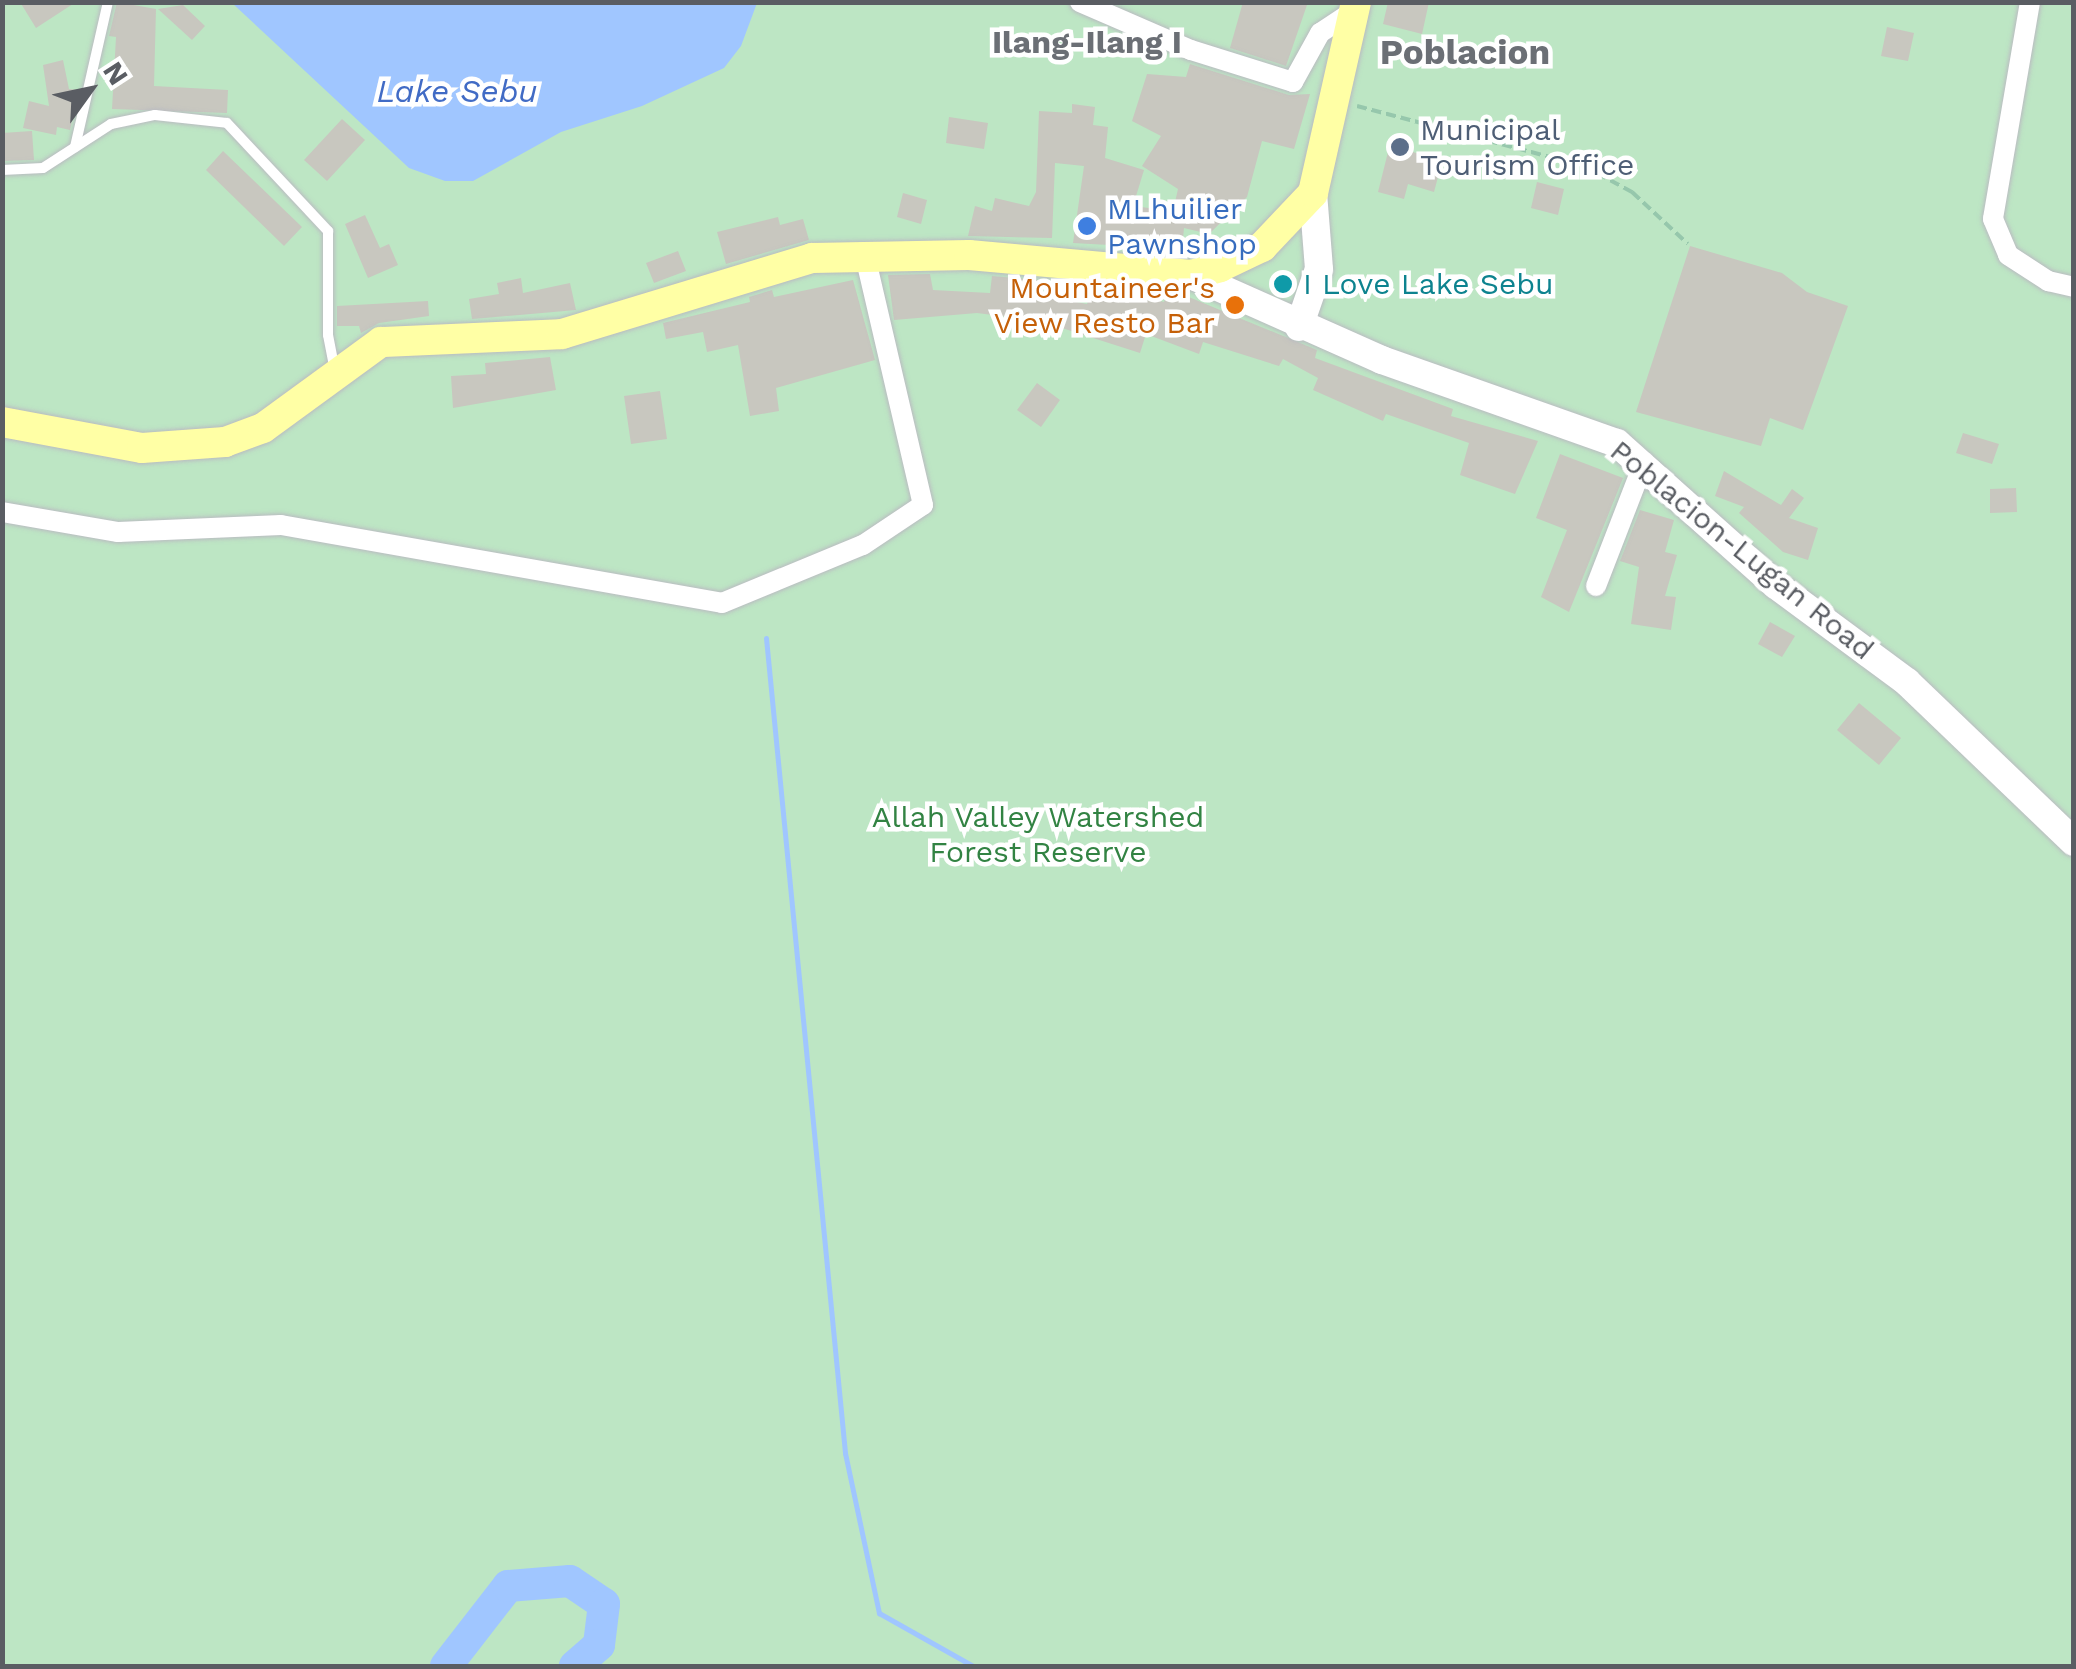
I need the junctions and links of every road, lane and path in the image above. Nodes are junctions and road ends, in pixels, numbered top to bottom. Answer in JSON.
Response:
{"nodes":[{"id":1,"x":108,"y":2,"type":"edge"},
{"id":2,"x":1080,"y":2,"type":"edge"},
{"id":3,"x":2030,"y":2,"type":"edge"},
{"id":4,"x":1355,"y":6,"type":"edge"},
{"id":5,"x":1338,"y":102,"type":"junction"},
{"id":6,"x":75,"y":147,"type":"junction"},
{"id":7,"x":2,"y":170,"type":"edge"},
{"id":8,"x":1313,"y":194,"type":"junction"},
{"id":9,"x":1688,"y":244,"type":"dead end"},
{"id":10,"x":865,"y":256,"type":"junction"},
{"id":11,"x":1191,"y":275,"type":"junction"},
{"id":12,"x":2074,"y":287,"type":"edge"},
{"id":13,"x":1299,"y":326,"type":"junction"},
{"id":14,"x":335,"y":372,"type":"junction"},
{"id":15,"x":2,"y":422,"type":"edge"},
{"id":16,"x":1644,"y":462,"type":"junction"},
{"id":17,"x":2,"y":512,"type":"edge"},
{"id":18,"x":1596,"y":586,"type":"dead end"},
{"id":19,"x":2074,"y":842,"type":"edge"}],
"edges":[{"from":1,"to":6,"type":"lane"},
{"from":2,"to":4,"type":"street"},
{"from":3,"to":12,"type":"street"},
{"from":4,"to":5,"type":"main road"},
{"from":5,"to":8,"type":"main road"},
{"from":5,"to":9,"type":"path"},
{"from":6,"to":7,"type":"lane"},
{"from":6,"to":14,"type":"lane"},
{"from":8,"to":11,"type":"main road"},
{"from":8,"to":13,"type":"main road"},
{"from":10,"to":11,"type":"main road"},
{"from":10,"to":14,"type":"main road"},
{"from":10,"to":17,"type":"street"},
{"from":11,"to":13,"type":"main road","name":"Poblacion-Lugan Road"},
{"from":13,"to":16,"type":"main road","name":"Poblacion-Lugan Road"},
{"from":14,"to":15,"type":"main road"},
{"from":16,"to":18,"type":"street"},
{"from":16,"to":19,"type":"main road","name":"Poblacion-Lugan Road"}]}
